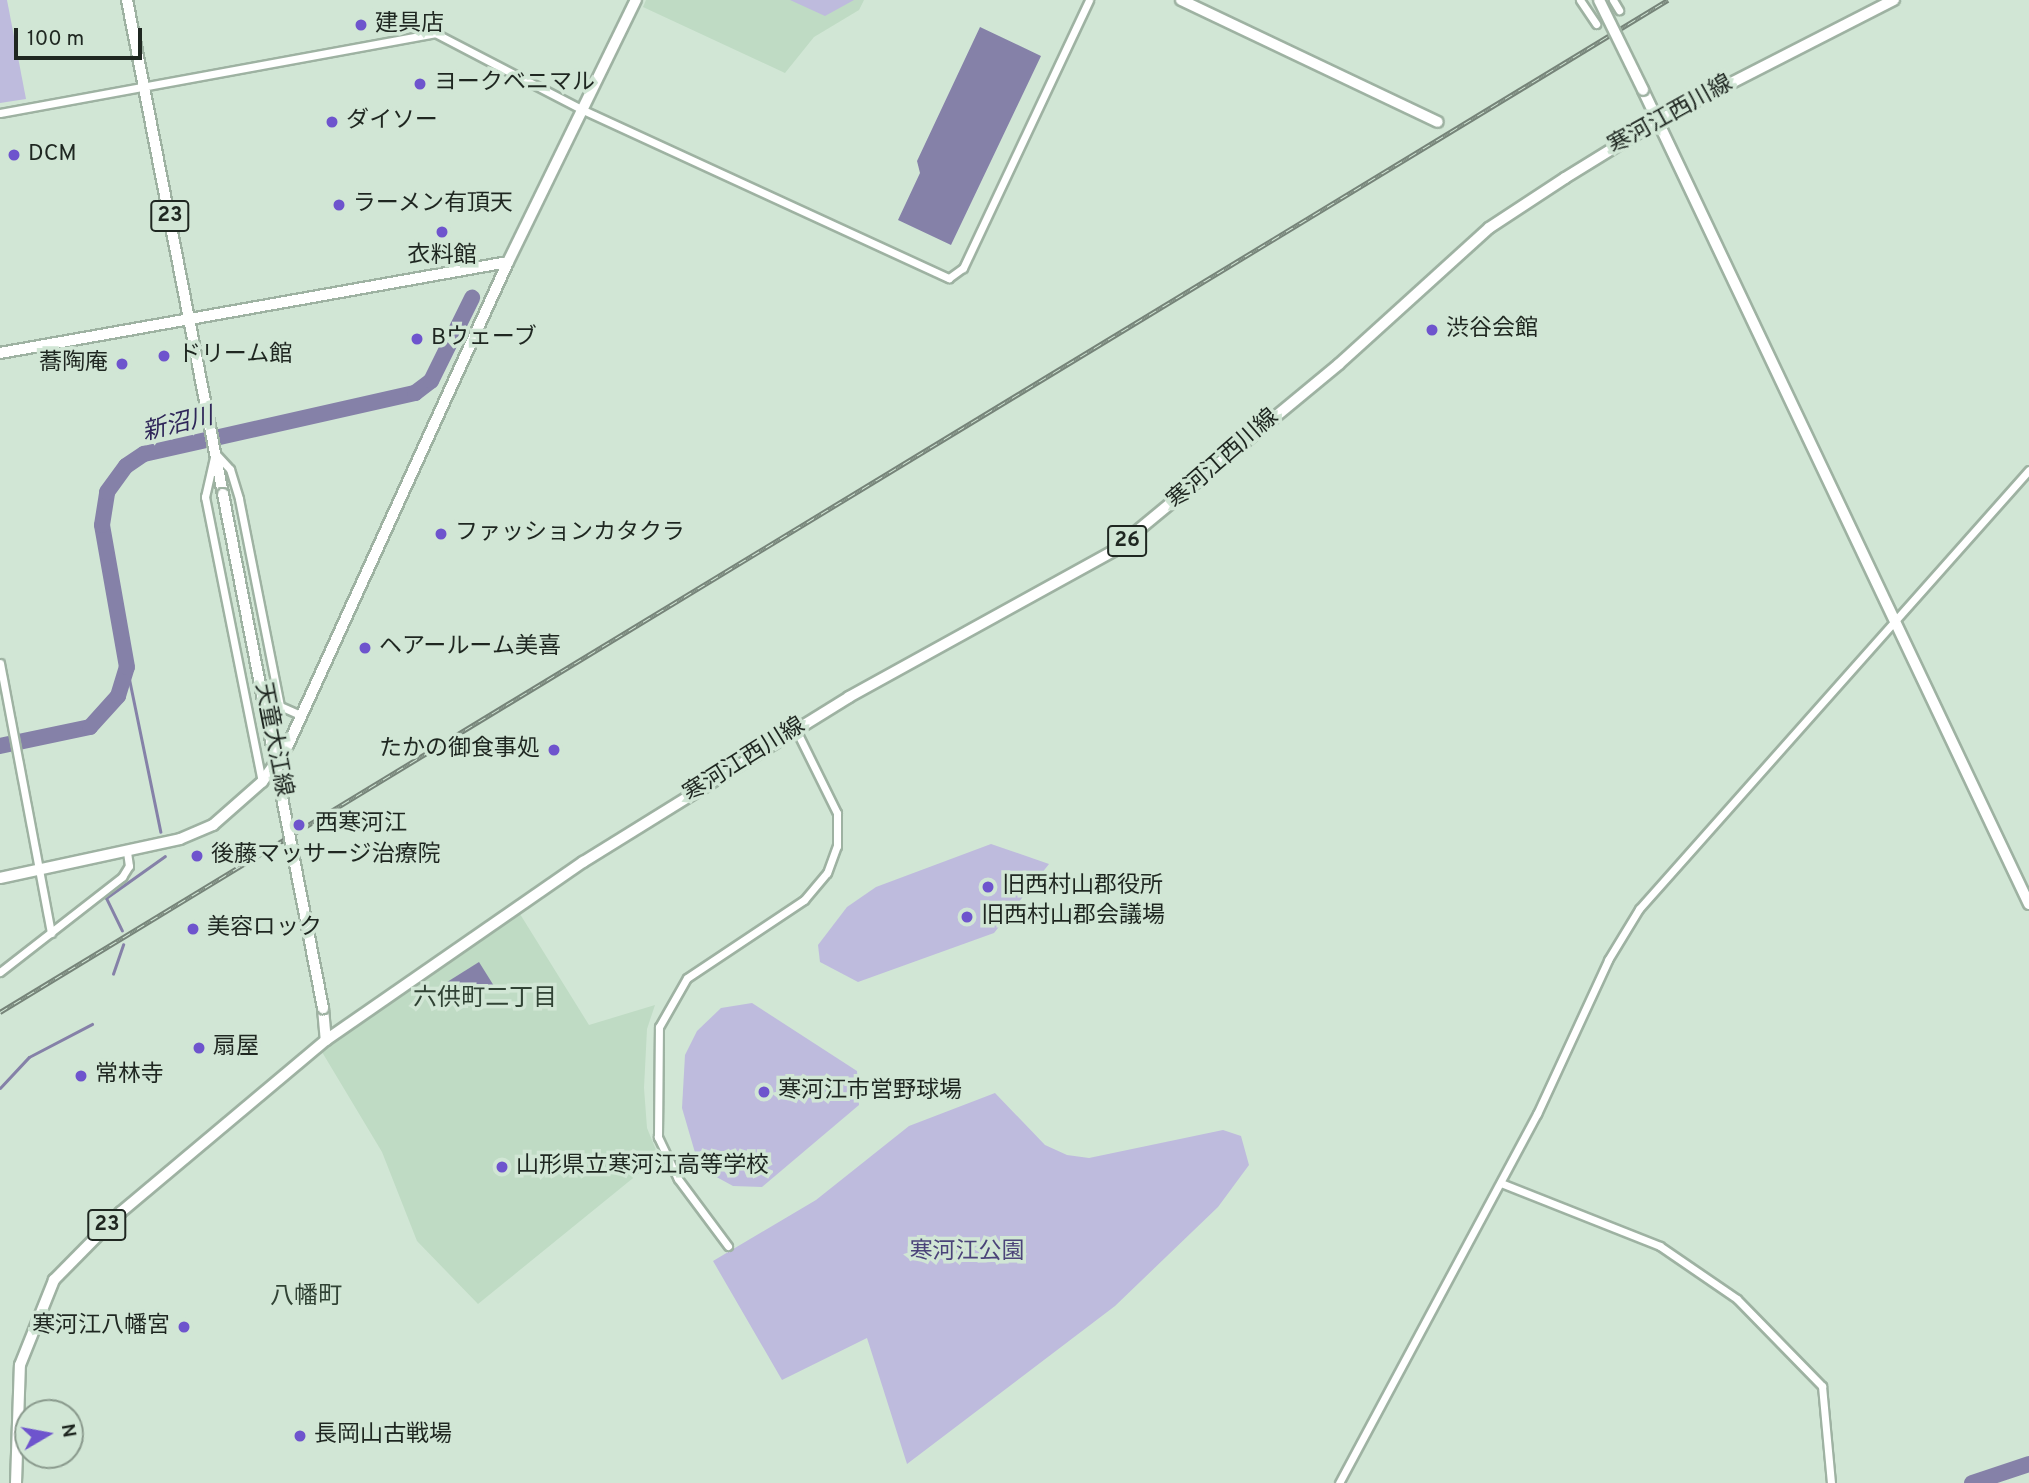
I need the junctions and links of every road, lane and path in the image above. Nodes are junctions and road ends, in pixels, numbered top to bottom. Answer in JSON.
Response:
{"nodes":[{"id":1,"x":127,"y":0,"type":"edge"},
{"id":2,"x":636,"y":0,"type":"edge"},
{"id":3,"x":1088,"y":0,"type":"edge"},
{"id":4,"x":1181,"y":0,"type":"edge"},
{"id":5,"x":1580,"y":0,"type":"edge"},
{"id":6,"x":1599,"y":0,"type":"edge"},
{"id":7,"x":1613,"y":0,"type":"edge"},
{"id":8,"x":1894,"y":0,"type":"edge"},
{"id":9,"x":1619,"y":10,"type":"dead end"},
{"id":10,"x":1595,"y":24,"type":"dead end"},
{"id":11,"x":144,"y":88,"type":"junction"},
{"id":12,"x":581,"y":109,"type":"junction"},
{"id":13,"x":0,"y":113,"type":"edge"},
{"id":14,"x":1659,"y":120,"type":"junction"},
{"id":15,"x":1438,"y":122,"type":"dead end"},
{"id":16,"x":508,"y":262,"type":"junction"},
{"id":17,"x":190,"y":319,"type":"junction"},
{"id":18,"x":0,"y":353,"type":"edge"},
{"id":19,"x":214,"y":449,"type":"junction"},
{"id":20,"x":2029,"y":470,"type":"edge"},
{"id":21,"x":1898,"y":625,"type":"junction"},
{"id":22,"x":0,"y":663,"type":"edge"},
{"id":23,"x":302,"y":716,"type":"junction"},
{"id":24,"x":796,"y":730,"type":"junction"},
{"id":25,"x":261,"y":782,"type":"junction"},
{"id":26,"x":127,"y":851,"type":"junction"},
{"id":27,"x":41,"y":869,"type":"junction"},
{"id":28,"x":0,"y":878,"type":"edge"},
{"id":29,"x":2029,"y":904,"type":"edge"},
{"id":30,"x":51,"y":933,"type":"junction"},
{"id":31,"x":0,"y":972,"type":"edge"},
{"id":32,"x":326,"y":1040,"type":"junction"},
{"id":33,"x":1502,"y":1183,"type":"junction"},
{"id":34,"x":728,"y":1246,"type":"dead end"},
{"id":35,"x":16,"y":1483,"type":"edge"},
{"id":36,"x":1339,"y":1483,"type":"edge"},
{"id":37,"x":1831,"y":1483,"type":"edge"}],
"edges":[{"from":1,"to":11,"type":"main road","name":"天童大江線","number":"23"},
{"from":2,"to":12,"type":"main road"},
{"from":3,"to":12,"type":"street"},
{"from":4,"to":15,"type":"main road"},
{"from":5,"to":10,"type":"street"},
{"from":6,"to":14,"type":"main road","bridge":true},
{"from":7,"to":9,"type":"street"},
{"from":8,"to":14,"type":"main road","name":"寒河江西川線","number":"26"},
{"from":11,"to":12,"type":"street"},
{"from":11,"to":13,"type":"street"},
{"from":11,"to":17,"type":"main road","name":"天童大江線","number":"23"},
{"from":12,"to":16,"type":"main road"},
{"from":14,"to":21,"type":"main road"},
{"from":14,"to":24,"type":"main road","name":"寒河江西川線","number":"26"},
{"from":16,"to":17,"type":"main road"},
{"from":16,"to":23,"type":"main road"},
{"from":17,"to":18,"type":"main road"},
{"from":17,"to":19,"type":"main road","name":"天童大江線","number":"23"},
{"from":19,"to":23,"type":"street"},
{"from":19,"to":25,"type":"street"},
{"from":19,"to":32,"type":"main road","name":"天童大江線","number":"23","bridge":true},
{"from":20,"to":21,"type":"street"},
{"from":21,"to":29,"type":"main road"},
{"from":21,"to":33,"type":"street"},
{"from":22,"to":27,"type":"street"},
{"from":23,"to":25,"type":"main road"},
{"from":24,"to":32,"type":"main road","name":"寒河江西川線","number":"26"},
{"from":24,"to":34,"type":"street"},
{"from":25,"to":26,"type":"main road"},
{"from":26,"to":27,"type":"main road"},
{"from":26,"to":30,"type":"street"},
{"from":27,"to":28,"type":"main road"},
{"from":27,"to":30,"type":"street"},
{"from":30,"to":31,"type":"street"},
{"from":32,"to":35,"type":"main road","number":"23"},
{"from":33,"to":36,"type":"street"},
{"from":33,"to":37,"type":"street"}]}
